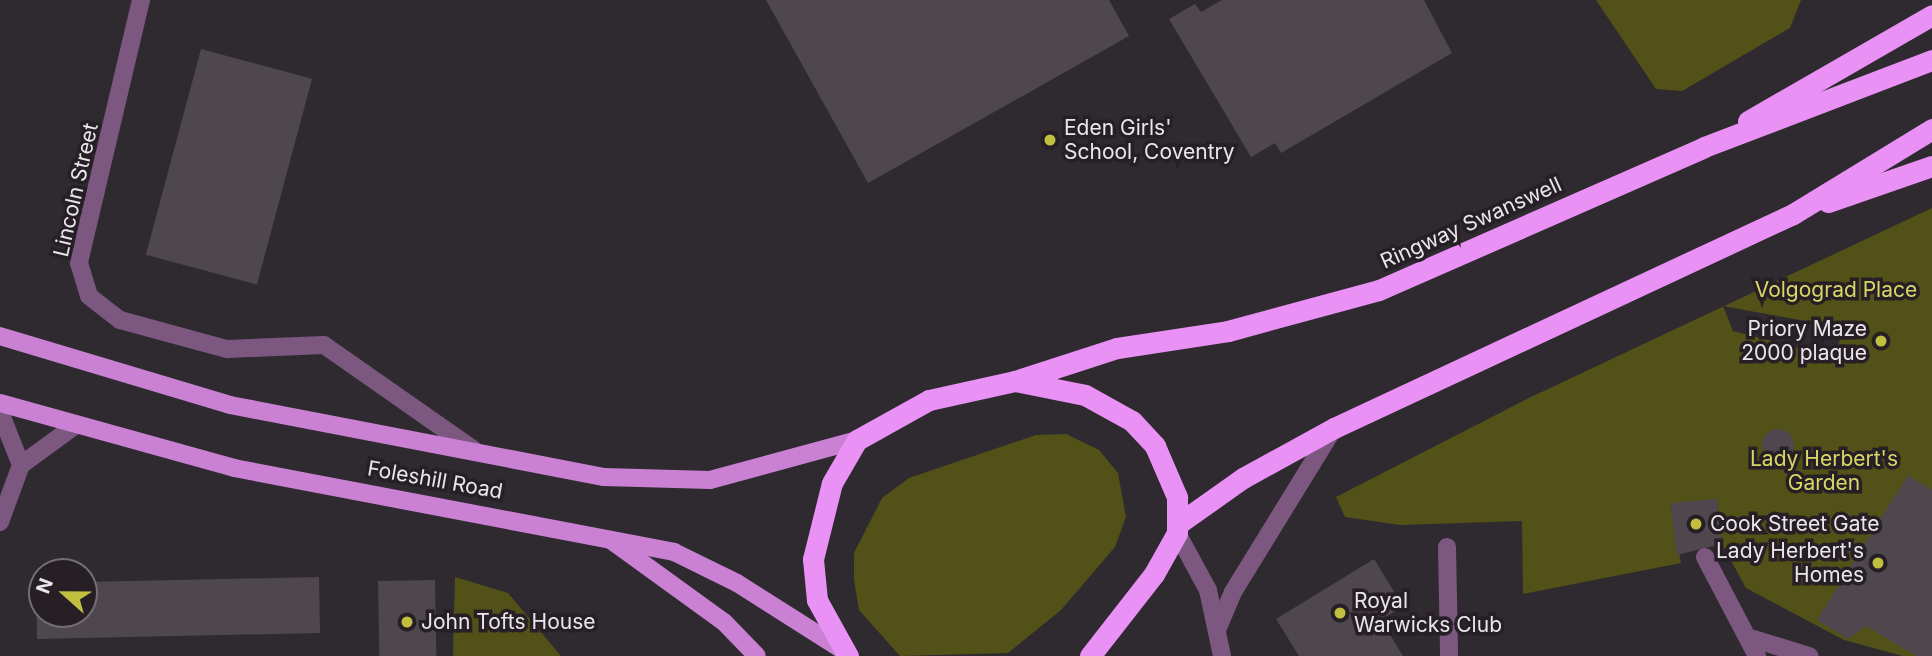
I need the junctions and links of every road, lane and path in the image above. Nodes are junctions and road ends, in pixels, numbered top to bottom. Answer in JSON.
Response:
{"nodes":[{"id":1,"x":141,"y":0,"type":"edge"},
{"id":2,"x":1932,"y":15,"type":"edge"},
{"id":3,"x":1932,"y":60,"type":"edge"},
{"id":4,"x":1924,"y":132,"type":"edge"},
{"id":5,"x":1704,"y":147,"type":"junction"},
{"id":6,"x":1929,"y":167,"type":"edge"},
{"id":7,"x":1793,"y":215,"type":"junction"},
{"id":8,"x":0,"y":337,"type":"edge"},
{"id":9,"x":1015,"y":381,"type":"junction"},
{"id":10,"x":0,"y":403,"type":"edge"},
{"id":11,"x":0,"y":412,"type":"edge"},
{"id":12,"x":72,"y":426,"type":"junction"},
{"id":13,"x":1334,"y":429,"type":"junction"},
{"id":14,"x":857,"y":440,"type":"junction"},
{"id":15,"x":474,"y":450,"type":"junction"},
{"id":16,"x":21,"y":465,"type":"junction"},
{"id":17,"x":0,"y":522,"type":"edge"},
{"id":18,"x":1178,"y":528,"type":"junction"},
{"id":19,"x":603,"y":535,"type":"junction"},
{"id":20,"x":1447,"y":547,"type":"dead end"},
{"id":21,"x":1705,"y":557,"type":"dead end"},
{"id":22,"x":1217,"y":629,"type":"junction"},
{"id":23,"x":1756,"y":648,"type":"edge"},
{"id":24,"x":844,"y":653,"type":"edge"},
{"id":25,"x":1093,"y":655,"type":"edge"},
{"id":26,"x":757,"y":656,"type":"edge"},
{"id":27,"x":1222,"y":656,"type":"edge"},
{"id":28,"x":1449,"y":656,"type":"edge"},
{"id":29,"x":1809,"y":656,"type":"edge"}],
"edges":[{"from":1,"to":15,"type":"street","name":"Lincoln Street"},
{"from":2,"to":5,"type":"highway"},
{"from":3,"to":5,"type":"highway","name":"Ringway Swanswell"},
{"from":4,"to":7,"type":"highway"},
{"from":5,"to":9,"type":"highway","name":"Ringway Swanswell"},
{"from":6,"to":7,"type":"highway"},
{"from":7,"to":13,"type":"highway"},
{"from":8,"to":15,"type":"main road","name":"Foleshill Road"},
{"from":9,"to":14,"type":"highway","name":"Ringway Swanswell"},
{"from":9,"to":18,"type":"highway"},
{"from":10,"to":12,"type":"main road","name":"Foleshill Road"},
{"from":11,"to":16,"type":"street"},
{"from":12,"to":16,"type":"street"},
{"from":12,"to":19,"type":"main road","name":"Foleshill Road"},
{"from":13,"to":18,"type":"highway"},
{"from":13,"to":22,"type":"street"},
{"from":14,"to":15,"type":"main road","name":"Foleshill Road"},
{"from":14,"to":24,"type":"highway"},
{"from":16,"to":17,"type":"street"},
{"from":18,"to":22,"type":"street"},
{"from":18,"to":25,"type":"highway"},
{"from":19,"to":24,"type":"main road","name":"Foleshill Road"},
{"from":19,"to":26,"type":"main road"},
{"from":20,"to":28,"type":"street"},
{"from":21,"to":23,"type":"street"},
{"from":22,"to":27,"type":"street"},
{"from":23,"to":29,"type":"street"}]}
